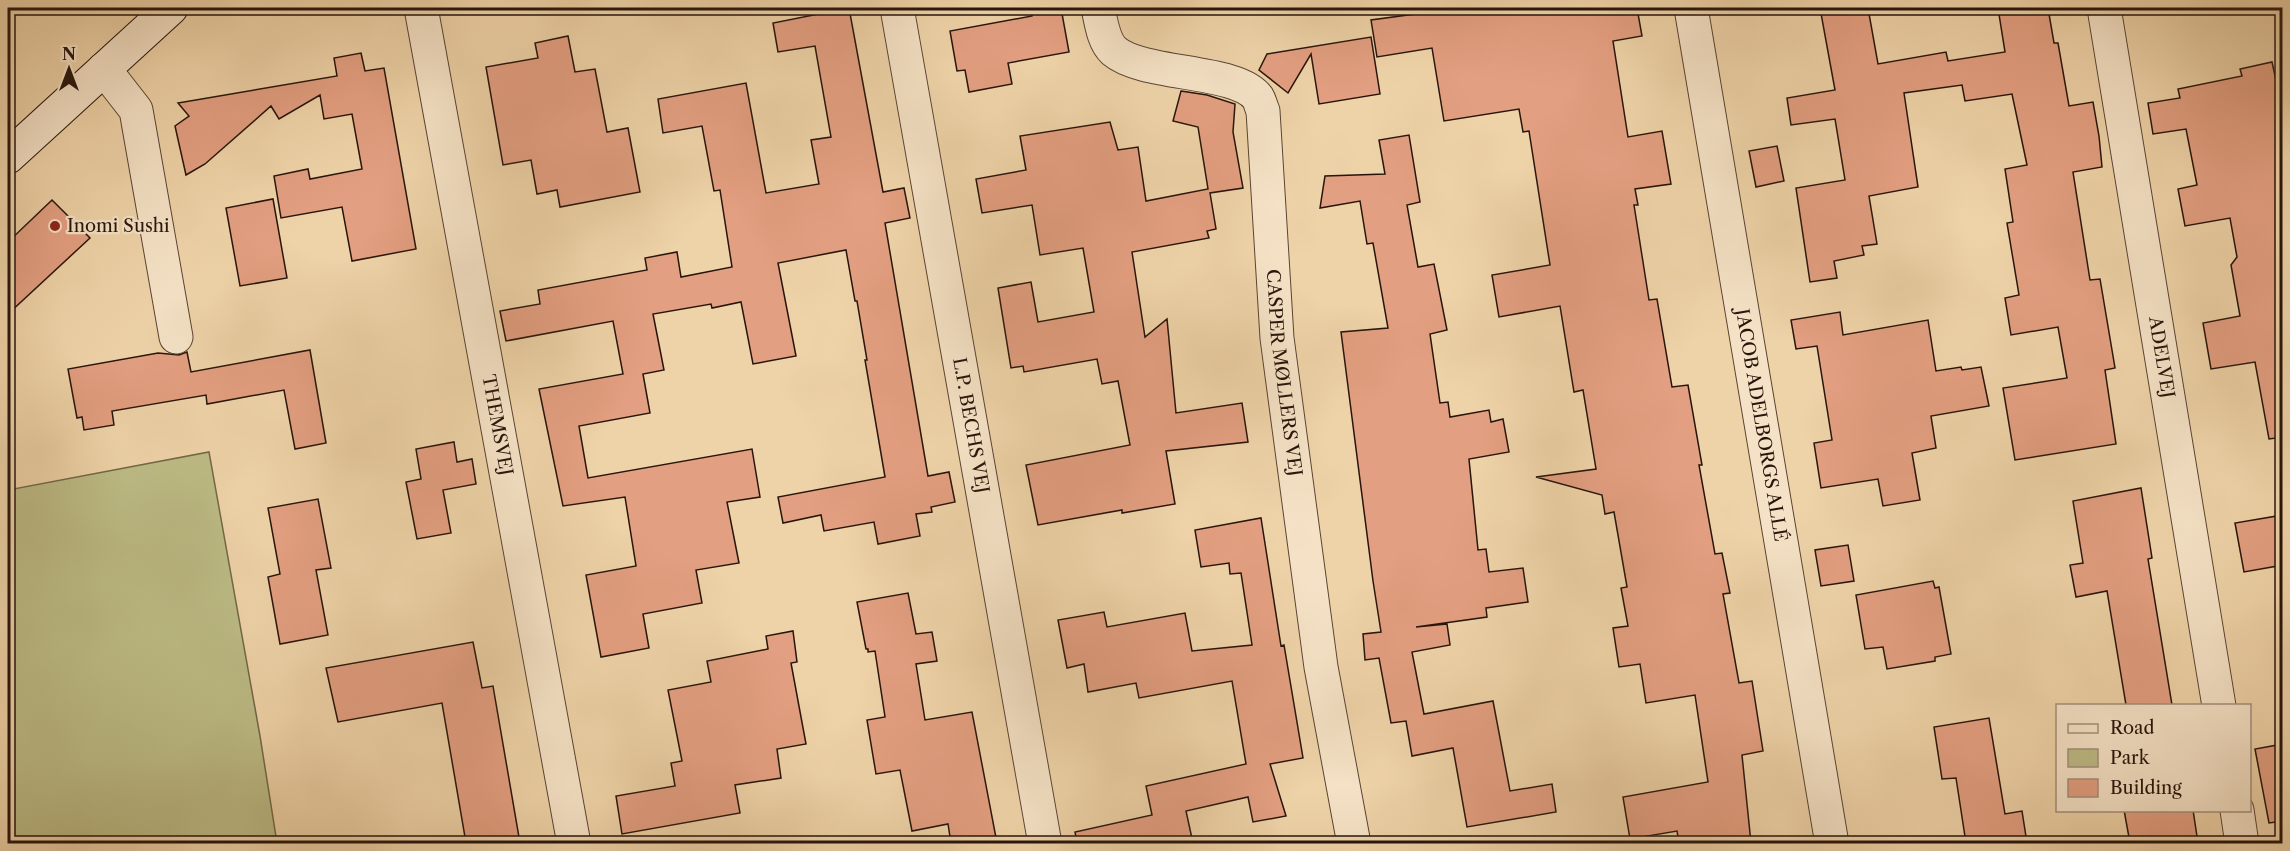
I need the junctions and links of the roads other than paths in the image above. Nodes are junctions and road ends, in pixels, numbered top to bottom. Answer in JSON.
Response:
{"nodes":[{"id":1,"x":171,"y":8,"type":"edge"},
{"id":2,"x":421,"y":8,"type":"edge"},
{"id":3,"x":897,"y":8,"type":"edge"},
{"id":4,"x":1098,"y":8,"type":"edge"},
{"id":5,"x":1691,"y":8,"type":"edge"},
{"id":6,"x":2104,"y":8,"type":"edge"},
{"id":7,"x":104,"y":69,"type":"junction"},
{"id":8,"x":8,"y":157,"type":"edge"},
{"id":9,"x":176,"y":337,"type":"dead end"},
{"id":10,"x":2219,"y":704,"type":"edge"},
{"id":11,"x":2237,"y":812,"type":"edge"},
{"id":12,"x":574,"y":843,"type":"edge"},
{"id":13,"x":1045,"y":843,"type":"edge"},
{"id":14,"x":1354,"y":843,"type":"edge"},
{"id":15,"x":1832,"y":843,"type":"edge"},
{"id":16,"x":2242,"y":843,"type":"edge"}],
"edges":[{"from":1,"to":7,"type":"street"},
{"from":2,"to":12,"type":"street","name":"THEMSVEJ"},
{"from":3,"to":13,"type":"street","name":"L.P. BECHS VEJ"},
{"from":4,"to":14,"type":"street","name":"CASPER MØLLERS VEJ"},
{"from":5,"to":15,"type":"street","name":"JACOB ADELBORGS ALLÉ"},
{"from":6,"to":10,"type":"street","name":"ADELVEJ"},
{"from":7,"to":8,"type":"street"},
{"from":7,"to":9,"type":"street"},
{"from":11,"to":16,"type":"street"}]}
